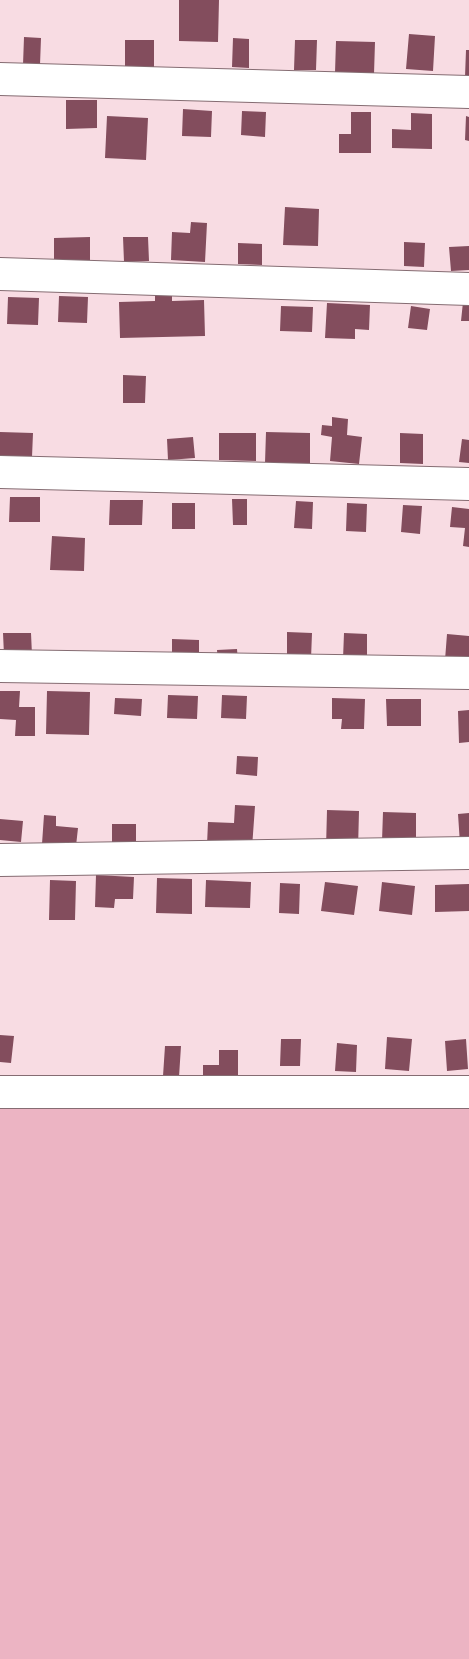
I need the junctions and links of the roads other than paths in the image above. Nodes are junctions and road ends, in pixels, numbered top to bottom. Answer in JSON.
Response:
{"nodes":[{"id":1,"x":0,"y":79,"type":"edge"},
{"id":2,"x":469,"y":92,"type":"edge"},
{"id":3,"x":0,"y":274,"type":"edge"},
{"id":4,"x":469,"y":289,"type":"edge"},
{"id":5,"x":0,"y":472,"type":"edge"},
{"id":6,"x":469,"y":484,"type":"edge"},
{"id":7,"x":0,"y":666,"type":"edge"},
{"id":8,"x":469,"y":673,"type":"edge"},
{"id":9,"x":469,"y":854,"type":"edge"},
{"id":10,"x":0,"y":860,"type":"edge"},
{"id":11,"x":0,"y":1092,"type":"edge"},
{"id":12,"x":469,"y":1092,"type":"edge"}],
"edges":[{"from":1,"to":2,"type":"street"},
{"from":3,"to":4,"type":"street"},
{"from":5,"to":6,"type":"street"},
{"from":7,"to":8,"type":"street"},
{"from":9,"to":10,"type":"street"},
{"from":11,"to":12,"type":"street"}]}
